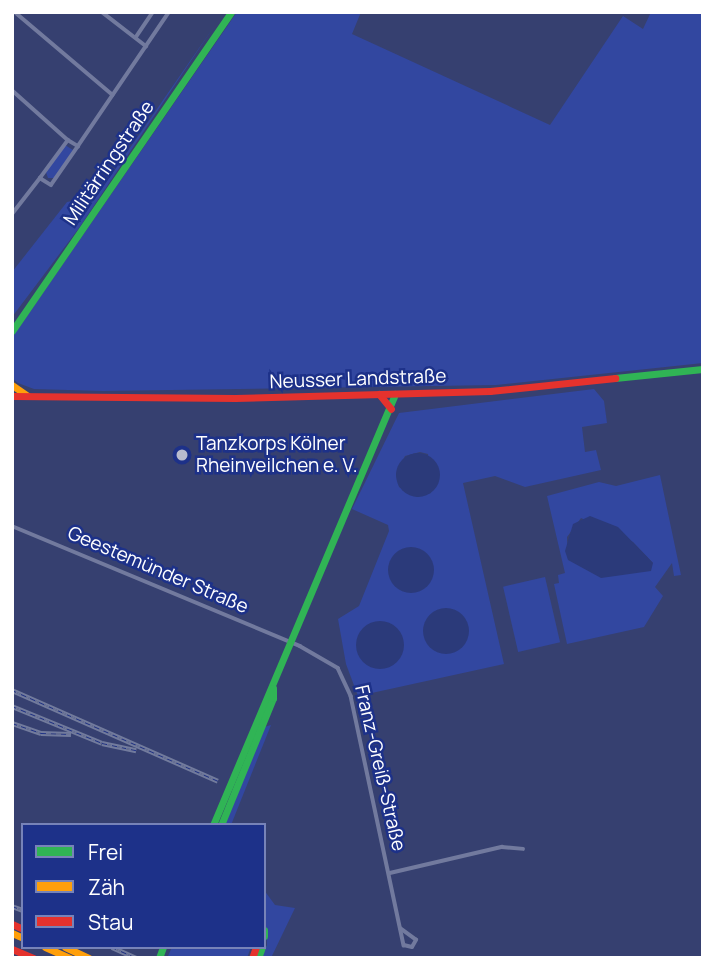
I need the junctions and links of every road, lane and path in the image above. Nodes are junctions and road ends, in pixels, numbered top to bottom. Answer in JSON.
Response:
{"nodes":[{"id":1,"x":15,"y":12,"type":"edge"},
{"id":2,"x":102,"y":12,"type":"edge"},
{"id":3,"x":153,"y":12,"type":"edge"},
{"id":4,"x":169,"y":12,"type":"edge"},
{"id":5,"x":231,"y":12,"type":"edge"},
{"id":6,"x":136,"y":37,"type":"junction"},
{"id":7,"x":146,"y":46,"type":"junction"},
{"id":8,"x":12,"y":90,"type":"edge"},
{"id":9,"x":113,"y":95,"type":"junction"},
{"id":10,"x":68,"y":140,"type":"junction"},
{"id":11,"x":78,"y":146,"type":"junction"},
{"id":12,"x":40,"y":178,"type":"junction"},
{"id":13,"x":12,"y":214,"type":"edge"},
{"id":14,"x":12,"y":331,"type":"edge"},
{"id":15,"x":703,"y":369,"type":"edge"},
{"id":16,"x":12,"y":385,"type":"edge"},
{"id":17,"x":406,"y":393,"type":"junction"},
{"id":18,"x":379,"y":394,"type":"junction"},
{"id":19,"x":395,"y":394,"type":"junction"},
{"id":20,"x":13,"y":396,"type":"edge"},
{"id":21,"x":28,"y":396,"type":"junction"},
{"id":22,"x":391,"y":409,"type":"junction"},
{"id":23,"x":12,"y":526,"type":"edge"},
{"id":24,"x":291,"y":643,"type":"junction"},
{"id":25,"x":273,"y":684,"type":"junction"},
{"id":26,"x":214,"y":823,"type":"edge"},
{"id":27,"x":222,"y":823,"type":"edge"},
{"id":28,"x":523,"y":849,"type":"dead end"},
{"id":29,"x":390,"y":873,"type":"junction"},
{"id":30,"x":401,"y":929,"type":"junction"},
{"id":31,"x":12,"y":949,"type":"edge"},
{"id":32,"x":50,"y":949,"type":"edge"},
{"id":33,"x":69,"y":949,"type":"edge"},
{"id":34,"x":33,"y":958,"type":"edge"},
{"id":35,"x":70,"y":958,"type":"edge"},
{"id":36,"x":89,"y":958,"type":"edge"}],
"edges":[{"from":1,"to":9,"type":"street"},
{"from":2,"to":6,"type":"street"},
{"from":3,"to":6,"type":"street"},
{"from":4,"to":7,"type":"street"},
{"from":5,"to":14,"type":"main road","name":"Militärringstraße"},
{"from":6,"to":7,"type":"street"},
{"from":7,"to":9,"type":"street"},
{"from":8,"to":10,"type":"street"},
{"from":9,"to":11,"type":"street"},
{"from":10,"to":11,"type":"street"},
{"from":10,"to":12,"type":"street"},
{"from":11,"to":12,"type":"street"},
{"from":12,"to":13,"type":"street"},
{"from":15,"to":17,"type":"main road","name":"Neusser Landstraße"},
{"from":16,"to":21,"type":"main road"},
{"from":17,"to":19,"type":"main road","name":"Neusser Landstraße"},
{"from":17,"to":22,"type":"main road"},
{"from":18,"to":19,"type":"main road","name":"Neusser Landstraße"},
{"from":18,"to":21,"type":"main road","name":"Neusser Landstraße"},
{"from":18,"to":22,"type":"main road"},
{"from":19,"to":22,"type":"main road"},
{"from":20,"to":21,"type":"main road","name":"Neusser Landstraße"},
{"from":22,"to":24,"type":"main road"},
{"from":23,"to":24,"type":"street","name":"Geestemünder Straße"},
{"from":24,"to":25,"type":"main road"},
{"from":24,"to":29,"type":"street","name":"Franz-Greiß-Straße"},
{"from":25,"to":26,"type":"main road"},
{"from":25,"to":27,"type":"main road"},
{"from":28,"to":29,"type":"street"},
{"from":29,"to":30,"type":"street","name":"Franz-Greiß-Straße"},
{"from":30,"to":30,"type":"street","name":"Franz-Greiß-Straße"},
{"from":31,"to":34,"type":"main road"},
{"from":32,"to":35,"type":"main road"},
{"from":33,"to":36,"type":"main road"}]}
